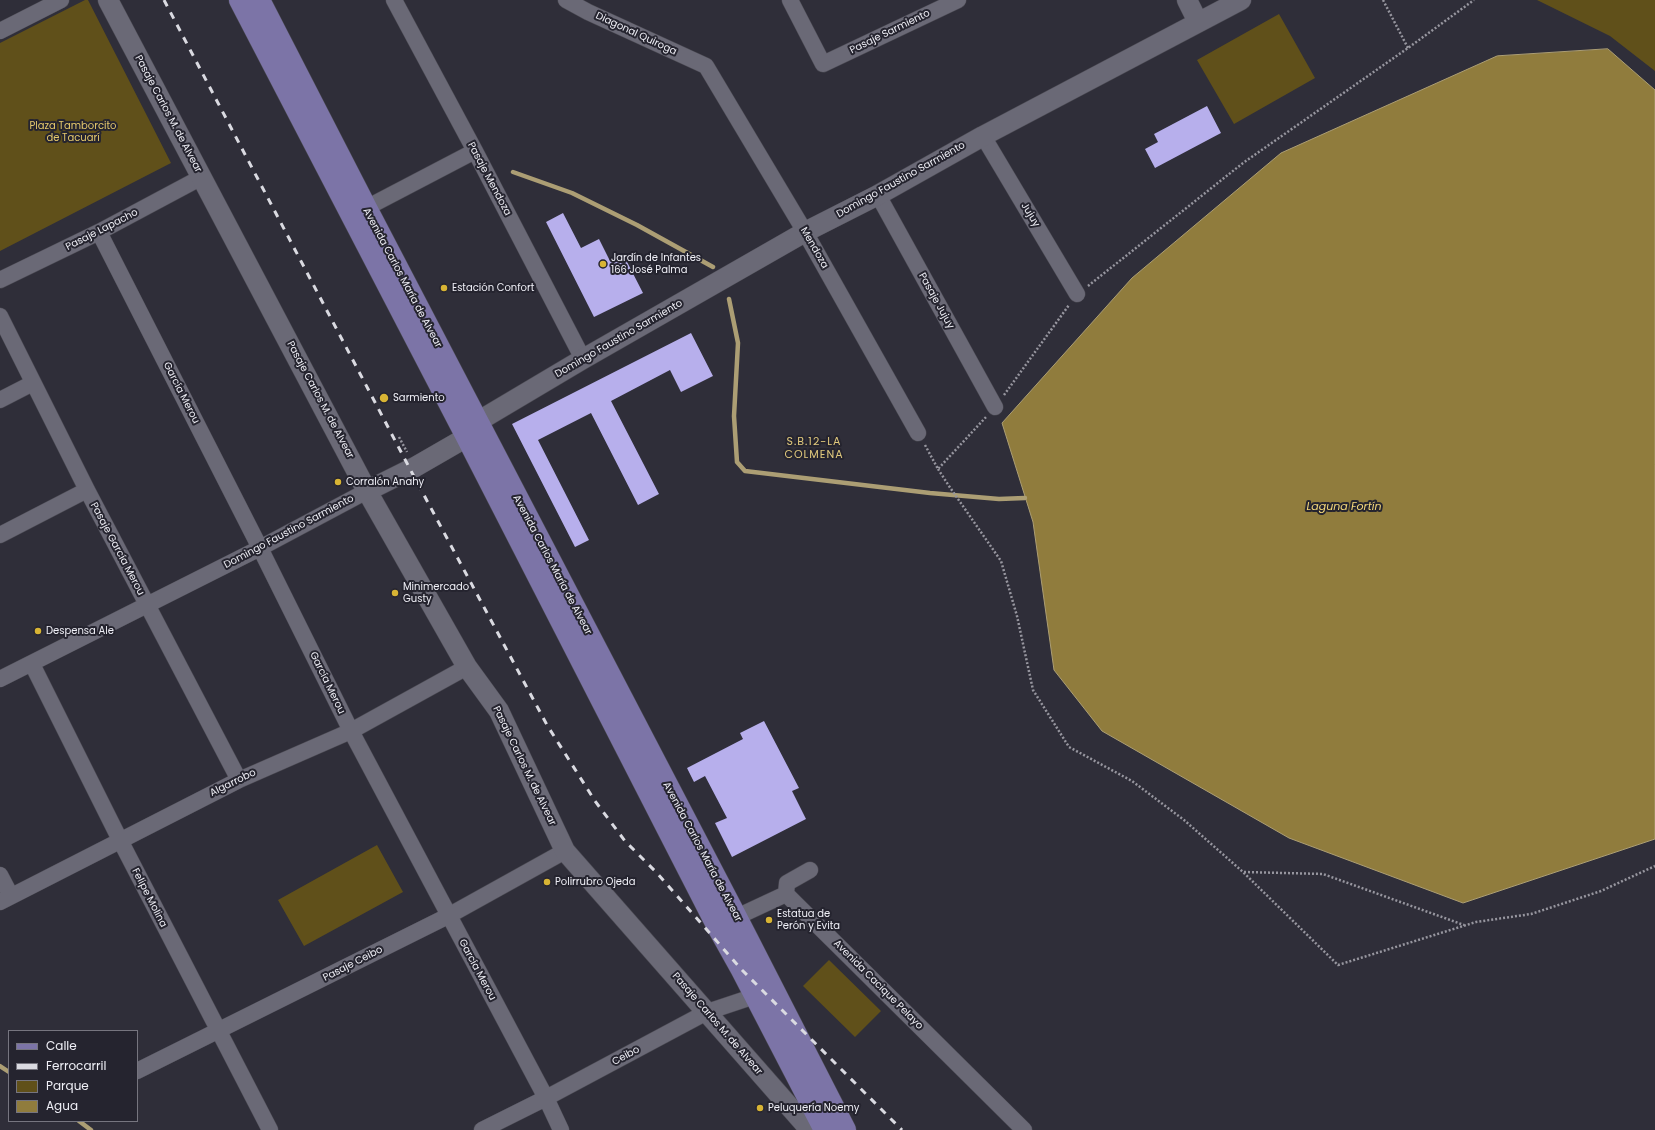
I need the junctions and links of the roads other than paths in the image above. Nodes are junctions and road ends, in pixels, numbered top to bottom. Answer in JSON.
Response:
{"nodes":[{"id":1,"x":61,"y":0,"type":"edge"},
{"id":2,"x":108,"y":0,"type":"edge"},
{"id":3,"x":394,"y":0,"type":"edge"},
{"id":4,"x":566,"y":0,"type":"edge"},
{"id":5,"x":790,"y":0,"type":"edge"},
{"id":6,"x":958,"y":0,"type":"edge"},
{"id":7,"x":1187,"y":0,"type":"edge"},
{"id":8,"x":1241,"y":0,"type":"edge"},
{"id":9,"x":250,"y":2,"type":"edge"},
{"id":10,"x":1198,"y":22,"type":"junction"},
{"id":11,"x":0,"y":31,"type":"edge"},
{"id":12,"x":706,"y":66,"type":"joint"},
{"id":13,"x":983,"y":136,"type":"junction"},
{"id":14,"x":475,"y":151,"type":"junction"},
{"id":15,"x":202,"y":177,"type":"junction"},
{"id":16,"x":878,"y":194,"type":"junction"},
{"id":17,"x":366,"y":208,"type":"junction"},
{"id":18,"x":99,"y":232,"type":"junction"},
{"id":19,"x":805,"y":232,"type":"junction"},
{"id":20,"x":0,"y":280,"type":"edge"},
{"id":21,"x":1077,"y":294,"type":"road end"},
{"id":22,"x":0,"y":316,"type":"edge"},
{"id":23,"x":583,"y":359,"type":"junction"},
{"id":24,"x":33,"y":383,"type":"junction"},
{"id":25,"x":0,"y":400,"type":"edge"},
{"id":26,"x":995,"y":407,"type":"road end"},
{"id":27,"x":472,"y":430,"type":"junction"},
{"id":28,"x":918,"y":433,"type":"road end"},
{"id":29,"x":87,"y":490,"type":"junction"},
{"id":30,"x":367,"y":491,"type":"junction"},
{"id":31,"x":0,"y":535,"type":"edge"},
{"id":32,"x":260,"y":548,"type":"junction"},
{"id":33,"x":147,"y":605,"type":"junction"},
{"id":34,"x":32,"y":664,"type":"junction"},
{"id":35,"x":467,"y":667,"type":"junction"},
{"id":36,"x":0,"y":679,"type":"edge"},
{"id":37,"x":351,"y":731,"type":"junction"},
{"id":38,"x":239,"y":780,"type":"junction"},
{"id":39,"x":120,"y":840,"type":"junction"},
{"id":40,"x":565,"y":850,"type":"junction"},
{"id":41,"x":810,"y":870,"type":"dead end"},
{"id":42,"x":0,"y":875,"type":"edge"},
{"id":43,"x":786,"y":894,"type":"junction"},
{"id":44,"x":6,"y":899,"type":"edge"},
{"id":45,"x":448,"y":916,"type":"junction"},
{"id":46,"x":727,"y":922,"type":"junction"},
{"id":47,"x":762,"y":989,"type":"junction"},
{"id":48,"x":707,"y":1012,"type":"junction"},
{"id":49,"x":218,"y":1031,"type":"junction"},
{"id":50,"x":138,"y":1071,"type":"edge"},
{"id":51,"x":546,"y":1098,"type":"junction"},
{"id":52,"x":270,"y":1130,"type":"edge"},
{"id":53,"x":482,"y":1130,"type":"edge"},
{"id":54,"x":561,"y":1130,"type":"edge"},
{"id":55,"x":810,"y":1130,"type":"edge"},
{"id":56,"x":825,"y":1130,"type":"edge"},
{"id":57,"x":845,"y":1130,"type":"edge"},
{"id":58,"x":1024,"y":1130,"type":"edge"}],
"edges":[{"from":1,"to":11,"type":"street"},
{"from":2,"to":15,"type":"street","name":"Pasaje Carlos M. de Alvear"},
{"from":3,"to":14,"type":"street","name":"Pasaje Mendoza"},
{"from":4,"to":12,"type":"street","name":"Diagonal Quiroga"},
{"from":5,"to":6,"type":"street","name":"Pasaje Sarmiento"},
{"from":7,"to":10,"type":"street"},
{"from":8,"to":10,"type":"street","name":"Domingo Faustino Sarmiento"},
{"from":9,"to":17,"type":"main road","name":"Avenida Carlos María de Alvear"},
{"from":9,"to":27,"type":"main road","name":"Avenida Carlos María de Alvear"},
{"from":10,"to":13,"type":"street","name":"Domingo Faustino Sarmiento"},
{"from":12,"to":19,"type":"street","name":"Mendoza"},
{"from":13,"to":16,"type":"street","name":"Domingo Faustino Sarmiento"},
{"from":13,"to":21,"type":"street","name":"Jujuy"},
{"from":14,"to":17,"type":"street"},
{"from":14,"to":23,"type":"street","name":"Pasaje Mendoza"},
{"from":15,"to":18,"type":"street","name":"Pasaje Lapacho"},
{"from":15,"to":30,"type":"street","name":"Pasaje Carlos M. de Alvear"},
{"from":16,"to":19,"type":"street","name":"Domingo Faustino Sarmiento"},
{"from":16,"to":26,"type":"street","name":"Pasaje Jujuy"},
{"from":17,"to":27,"type":"main road","name":"Avenida Carlos María de Alvear"},
{"from":18,"to":20,"type":"street","name":"Pasaje Lapacho"},
{"from":18,"to":32,"type":"street","name":"García Merou"},
{"from":19,"to":23,"type":"street","name":"Domingo Faustino Sarmiento"},
{"from":19,"to":28,"type":"street","name":"Mendoza"},
{"from":22,"to":24,"type":"street","name":"Pasaje García Merou"},
{"from":23,"to":27,"type":"street","name":"Domingo Faustino Sarmiento"},
{"from":24,"to":25,"type":"street"},
{"from":24,"to":29,"type":"street","name":"Pasaje García Merou"},
{"from":27,"to":30,"type":"street","name":"Domingo Faustino Sarmiento"},
{"from":27,"to":46,"type":"main road","name":"Avenida Carlos María de Alvear"},
{"from":29,"to":31,"type":"street"},
{"from":29,"to":33,"type":"street","name":"Pasaje García Merou"},
{"from":30,"to":32,"type":"street","name":"Domingo Faustino Sarmiento"},
{"from":30,"to":35,"type":"street","name":"Pasaje Carlos M. de Alvear"},
{"from":32,"to":33,"type":"street","name":"Domingo Faustino Sarmiento"},
{"from":32,"to":37,"type":"street","name":"García Merou"},
{"from":33,"to":34,"type":"street","name":"Domingo Faustino Sarmiento"},
{"from":33,"to":38,"type":"street","name":"Pasaje García Merou"},
{"from":34,"to":36,"type":"street","name":"Domingo Faustino Sarmiento"},
{"from":34,"to":39,"type":"street","name":"Felipe Molina"},
{"from":35,"to":37,"type":"street","name":"Algarrobo"},
{"from":35,"to":40,"type":"street","name":"Pasaje Carlos M. de Alvear"},
{"from":37,"to":38,"type":"street","name":"Algarrobo"},
{"from":37,"to":45,"type":"street","name":"García Merou"},
{"from":38,"to":39,"type":"street","name":"Algarrobo"},
{"from":39,"to":44,"type":"street","name":"Algarrobo"},
{"from":39,"to":49,"type":"street","name":"Felipe Molina"},
{"from":40,"to":45,"type":"street","name":"Pasaje Ceibo"},
{"from":40,"to":48,"type":"street","name":"Pasaje Carlos M. de Alvear"},
{"from":41,"to":43,"type":"street"},
{"from":42,"to":44,"type":"street"},
{"from":43,"to":46,"type":"street"},
{"from":43,"to":58,"type":"street","name":"Avenida Cacique Pelayo"},
{"from":45,"to":49,"type":"street","name":"Pasaje Ceibo"},
{"from":45,"to":51,"type":"street","name":"García Merou"},
{"from":46,"to":47,"type":"main road","name":"Avenida Carlos María de Alvear"},
{"from":47,"to":48,"type":"street","name":"Ceibo"},
{"from":47,"to":56,"type":"main road","name":"Avenida Carlos María de Alvear"},
{"from":47,"to":57,"type":"main road","name":"Avenida Carlos María de Alvear"},
{"from":48,"to":51,"type":"street","name":"Ceibo"},
{"from":48,"to":55,"type":"street","name":"Pasaje Carlos M. de Alvear"},
{"from":49,"to":50,"type":"street","name":"Pasaje Ceibo"},
{"from":49,"to":52,"type":"street","name":"Felipe Molina"},
{"from":51,"to":53,"type":"street","name":"Ceibo"},
{"from":51,"to":54,"type":"street","name":"García Merou"}]}
